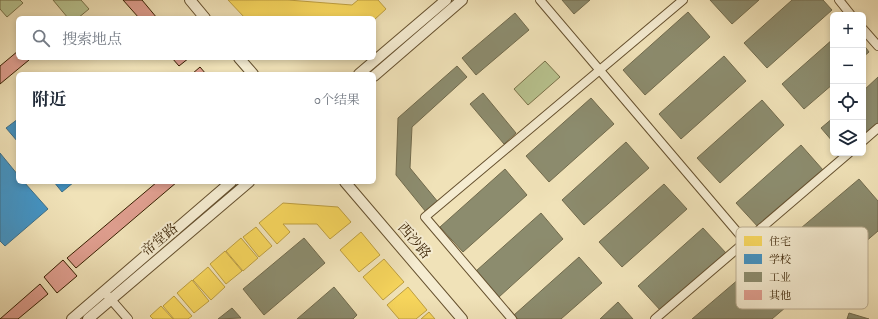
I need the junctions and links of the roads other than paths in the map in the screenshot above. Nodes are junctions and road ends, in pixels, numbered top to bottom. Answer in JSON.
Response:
{"nodes":[{"id":1,"x":190,"y":0,"type":"edge"},
{"id":2,"x":446,"y":0,"type":"edge"},
{"id":3,"x":462,"y":0,"type":"edge"},
{"id":4,"x":540,"y":0,"type":"edge"},
{"id":5,"x":683,"y":0,"type":"edge"},
{"id":6,"x":839,"y":0,"type":"edge"},
{"id":7,"x":849,"y":12,"type":"edge"},
{"id":8,"x":203,"y":16,"type":"edge"},
{"id":9,"x":866,"y":32,"type":"edge"},
{"id":10,"x":878,"y":46,"type":"edge"},
{"id":11,"x":241,"y":60,"type":"edge"},
{"id":12,"x":375,"y":60,"type":"edge"},
{"id":13,"x":376,"y":60,"type":"edge"},
{"id":14,"x":600,"y":70,"type":"junction"},
{"id":15,"x":251,"y":72,"type":"edge"},
{"id":16,"x":361,"y":72,"type":"edge"},
{"id":17,"x":376,"y":74,"type":"edge"},
{"id":18,"x":878,"y":128,"type":"edge"},
{"id":19,"x":866,"y":138,"type":"edge"},
{"id":20,"x":845,"y":156,"type":"edge"},
{"id":21,"x":229,"y":184,"type":"edge"},
{"id":22,"x":247,"y":184,"type":"edge"},
{"id":23,"x":347,"y":184,"type":"edge"},
{"id":24,"x":762,"y":227,"type":"edge"},
{"id":25,"x":736,"y":230,"type":"edge"},
{"id":26,"x":736,"y":249,"type":"edge"},
{"id":27,"x":104,"y":291,"type":"junction"},
{"id":28,"x":111,"y":300,"type":"junction"},
{"id":29,"x":72,"y":319,"type":"edge"},
{"id":30,"x":88,"y":319,"type":"edge"},
{"id":31,"x":128,"y":319,"type":"edge"},
{"id":32,"x":462,"y":319,"type":"edge"},
{"id":33,"x":512,"y":319,"type":"edge"},
{"id":34,"x":655,"y":319,"type":"edge"}],
"edges":[{"from":1,"to":8,"type":"street"},
{"from":2,"to":13,"type":"street"},
{"from":3,"to":17,"type":"street"},
{"from":4,"to":14,"type":"street"},
{"from":5,"to":14,"type":"street"},
{"from":6,"to":7,"type":"street"},
{"from":9,"to":10,"type":"street"},
{"from":11,"to":15,"type":"street"},
{"from":12,"to":16,"type":"street"},
{"from":14,"to":25,"type":"street"},
{"from":14,"to":33,"type":"street"},
{"from":18,"to":19,"type":"street"},
{"from":20,"to":24,"type":"street"},
{"from":21,"to":27,"type":"street","name":"帝堂路"},
{"from":22,"to":28,"type":"street","name":"帝堂路"},
{"from":23,"to":32,"type":"street","name":"西沙路"},
{"from":26,"to":34,"type":"street"},
{"from":27,"to":28,"type":"street"},
{"from":27,"to":29,"type":"street","name":"帝堂路"},
{"from":28,"to":30,"type":"street","name":"帝堂路"},
{"from":28,"to":31,"type":"street"}]}
